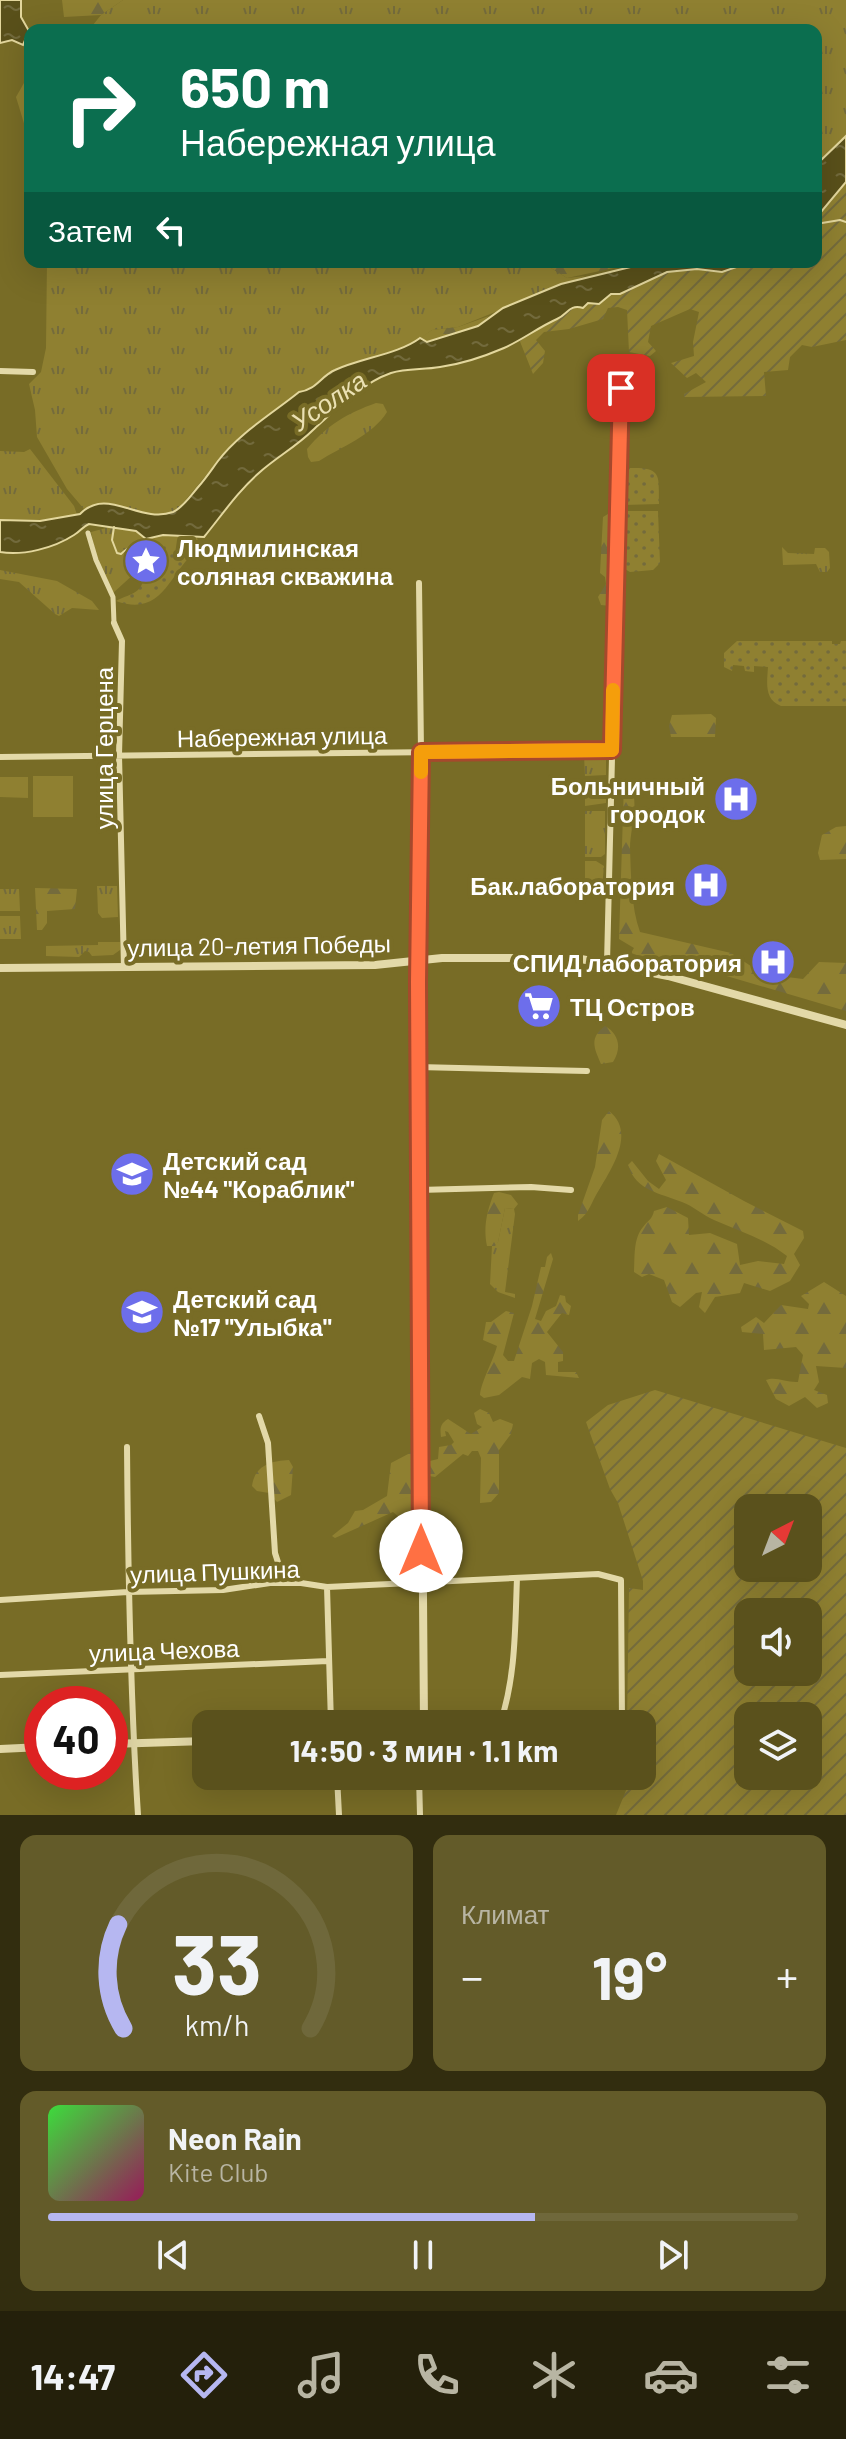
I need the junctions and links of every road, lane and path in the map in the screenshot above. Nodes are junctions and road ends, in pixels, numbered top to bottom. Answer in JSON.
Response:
{"nodes":[{"id":1,"x":0,"y":371,"type":"edge"},
{"id":2,"x":33,"y":372,"type":"dead end"},
{"id":3,"x":621,"y":388,"type":"dead end"},
{"id":4,"x":88,"y":533,"type":"dead end"},
{"id":5,"x":419,"y":583,"type":"dead end"},
{"id":6,"x":114,"y":623,"type":"joint"},
{"id":7,"x":612,"y":750,"type":"junction"},
{"id":8,"x":421,"y":752,"type":"junction"},
{"id":9,"x":119,"y":755,"type":"junction"},
{"id":10,"x":0,"y":757,"type":"edge"},
{"id":11,"x":418,"y":960,"type":"junction"},
{"id":12,"x":607,"y":963,"type":"junction"},
{"id":13,"x":0,"y":968,"type":"edge"},
{"id":14,"x":124,"y":968,"type":"junction"},
{"id":15,"x":846,"y":1025,"type":"edge"},
{"id":16,"x":418,"y":1067,"type":"junction"},
{"id":17,"x":587,"y":1071,"type":"dead end"},
{"id":18,"x":419,"y":1190,"type":"junction"},
{"id":19,"x":571,"y":1190,"type":"dead end"},
{"id":20,"x":259,"y":1416,"type":"dead end"},
{"id":21,"x":127,"y":1447,"type":"dead end"},
{"id":22,"x":283,"y":1578,"type":"dead end"},
{"id":23,"x":517,"y":1578,"type":"junction"},
{"id":24,"x":421,"y":1582,"type":"junction"},
{"id":25,"x":327,"y":1587,"type":"junction"},
{"id":26,"x":128,"y":1592,"type":"junction"},
{"id":27,"x":0,"y":1600,"type":"edge"},
{"id":28,"x":328,"y":1661,"type":"junction"},
{"id":29,"x":130,"y":1668,"type":"junction"},
{"id":30,"x":0,"y":1675,"type":"edge"},
{"id":31,"x":330,"y":1710,"type":"edge"},
{"id":32,"x":424,"y":1710,"type":"edge"},
{"id":33,"x":505,"y":1710,"type":"edge"},
{"id":34,"x":622,"y":1710,"type":"edge"},
{"id":35,"x":192,"y":1741,"type":"edge"},
{"id":36,"x":128,"y":1743,"type":"edge"},
{"id":37,"x":133,"y":1743,"type":"junction"},
{"id":38,"x":24,"y":1748,"type":"edge"},
{"id":39,"x":0,"y":1749,"type":"edge"},
{"id":40,"x":338,"y":1790,"type":"edge"},
{"id":41,"x":419,"y":1790,"type":"edge"},
{"id":42,"x":138,"y":1815,"type":"edge"},
{"id":43,"x":339,"y":1815,"type":"edge"},
{"id":44,"x":420,"y":1815,"type":"edge"}],
"edges":[{"from":1,"to":2,"type":"street"},
{"from":3,"to":7,"type":"street"},
{"from":4,"to":6,"type":"street","name":"улица Герцена"},
{"from":5,"to":8,"type":"street"},
{"from":6,"to":9,"type":"street","name":"улица Герцена"},
{"from":7,"to":8,"type":"street","name":"Набережная улица"},
{"from":7,"to":12,"type":"street"},
{"from":8,"to":9,"type":"street","name":"Набережная улица"},
{"from":8,"to":11,"type":"street"},
{"from":9,"to":10,"type":"street","name":"Набережная улица"},
{"from":9,"to":14,"type":"street","name":"улица Герцена"},
{"from":11,"to":12,"type":"street","name":"улица 20-летия Победы"},
{"from":11,"to":14,"type":"street","name":"улица 20-летия Победы"},
{"from":11,"to":16,"type":"street"},
{"from":12,"to":15,"type":"street","name":"улица 20-летия Победы"},
{"from":13,"to":14,"type":"street","name":"улица 20-летия Победы"},
{"from":16,"to":17,"type":"street"},
{"from":16,"to":18,"type":"street"},
{"from":18,"to":19,"type":"street"},
{"from":18,"to":24,"type":"street"},
{"from":20,"to":22,"type":"street"},
{"from":21,"to":26,"type":"street"},
{"from":23,"to":24,"type":"street","name":"улица Пушкина"},
{"from":23,"to":33,"type":"street"},
{"from":23,"to":34,"type":"street","name":"улица Пушкина"},
{"from":24,"to":25,"type":"street","name":"улица Пушкина"},
{"from":24,"to":32,"type":"street"},
{"from":25,"to":26,"type":"street","name":"улица Пушкина"},
{"from":25,"to":28,"type":"street"},
{"from":26,"to":27,"type":"street","name":"улица Пушкина"},
{"from":26,"to":29,"type":"street"},
{"from":28,"to":29,"type":"street","name":"улица Чехова"},
{"from":28,"to":31,"type":"street"},
{"from":29,"to":30,"type":"street","name":"улица Чехова"},
{"from":29,"to":37,"type":"street"},
{"from":35,"to":37,"type":"street"},
{"from":36,"to":37,"type":"street"},
{"from":37,"to":42,"type":"street"},
{"from":38,"to":39,"type":"street"},
{"from":40,"to":43,"type":"street"},
{"from":41,"to":44,"type":"street"}]}
